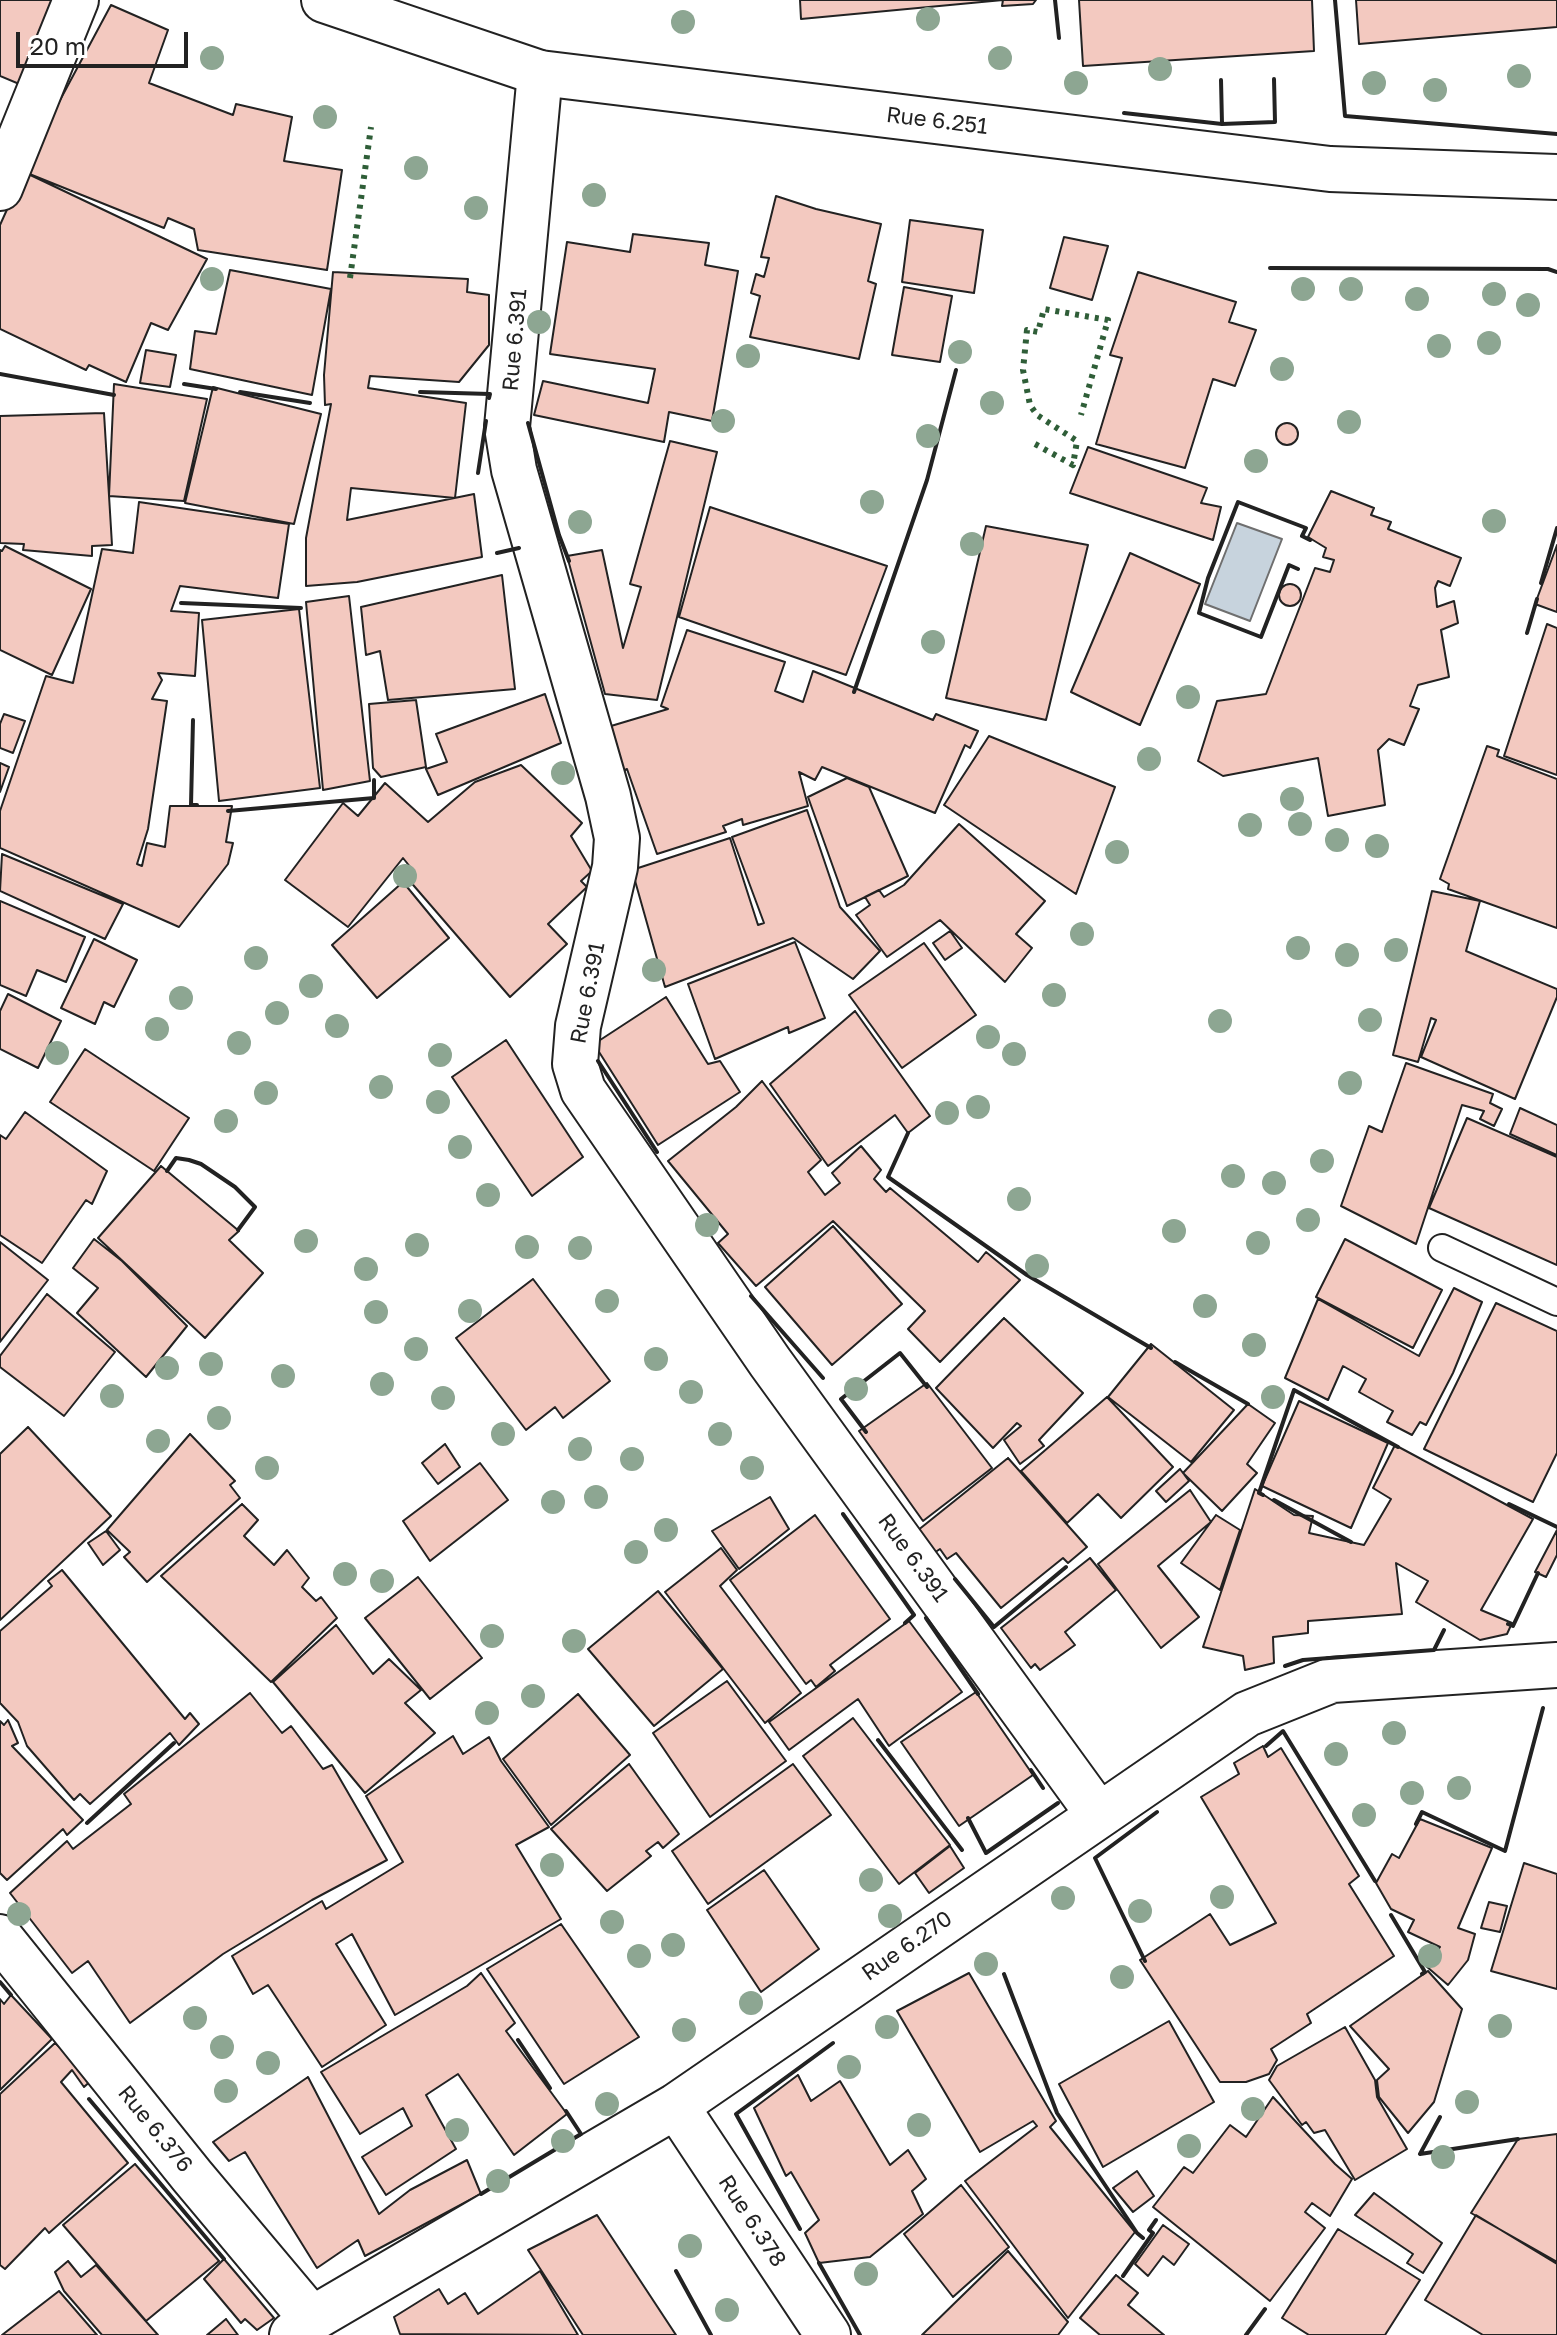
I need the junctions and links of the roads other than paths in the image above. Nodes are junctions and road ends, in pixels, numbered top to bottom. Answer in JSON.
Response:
{"nodes":[{"id":1,"x":76,"y":0,"type":"edge"},
{"id":2,"x":327,"y":1,"type":"edge"},
{"id":3,"x":540,"y":73,"type":"junction"},
{"id":4,"x":1557,"y":177,"type":"edge"},
{"id":5,"x":0,"y":188,"type":"edge"},
{"id":6,"x":1442,"y":1248,"type":"dead end"},
{"id":7,"x":1557,"y":1302,"type":"edge"},
{"id":8,"x":1557,"y":1665,"type":"edge"},
{"id":9,"x":1098,"y":1814,"type":"junction"},
{"id":10,"x":0,"y":1937,"type":"edge"},
{"id":11,"x":676,"y":2106,"type":"junction"},
{"id":12,"x":302,"y":2327,"type":"edge"},
{"id":13,"x":828,"y":2335,"type":"edge"}],
"edges":[{"from":1,"to":5,"type":"street"},
{"from":2,"to":3,"type":"street","name":"Rue 6.251"},
{"from":3,"to":4,"type":"street","name":"Rue 6.251"},
{"from":3,"to":9,"type":"street","name":"Rue 6.391"},
{"from":6,"to":7,"type":"lane"},
{"from":8,"to":9,"type":"street","name":"Rue 6.270"},
{"from":9,"to":11,"type":"street","name":"Rue 6.270"},
{"from":10,"to":12,"type":"street","name":"Rue 6.376"},
{"from":11,"to":12,"type":"street","name":"Rue 6.270"},
{"from":11,"to":13,"type":"street","name":"Rue 6.378"}]}
